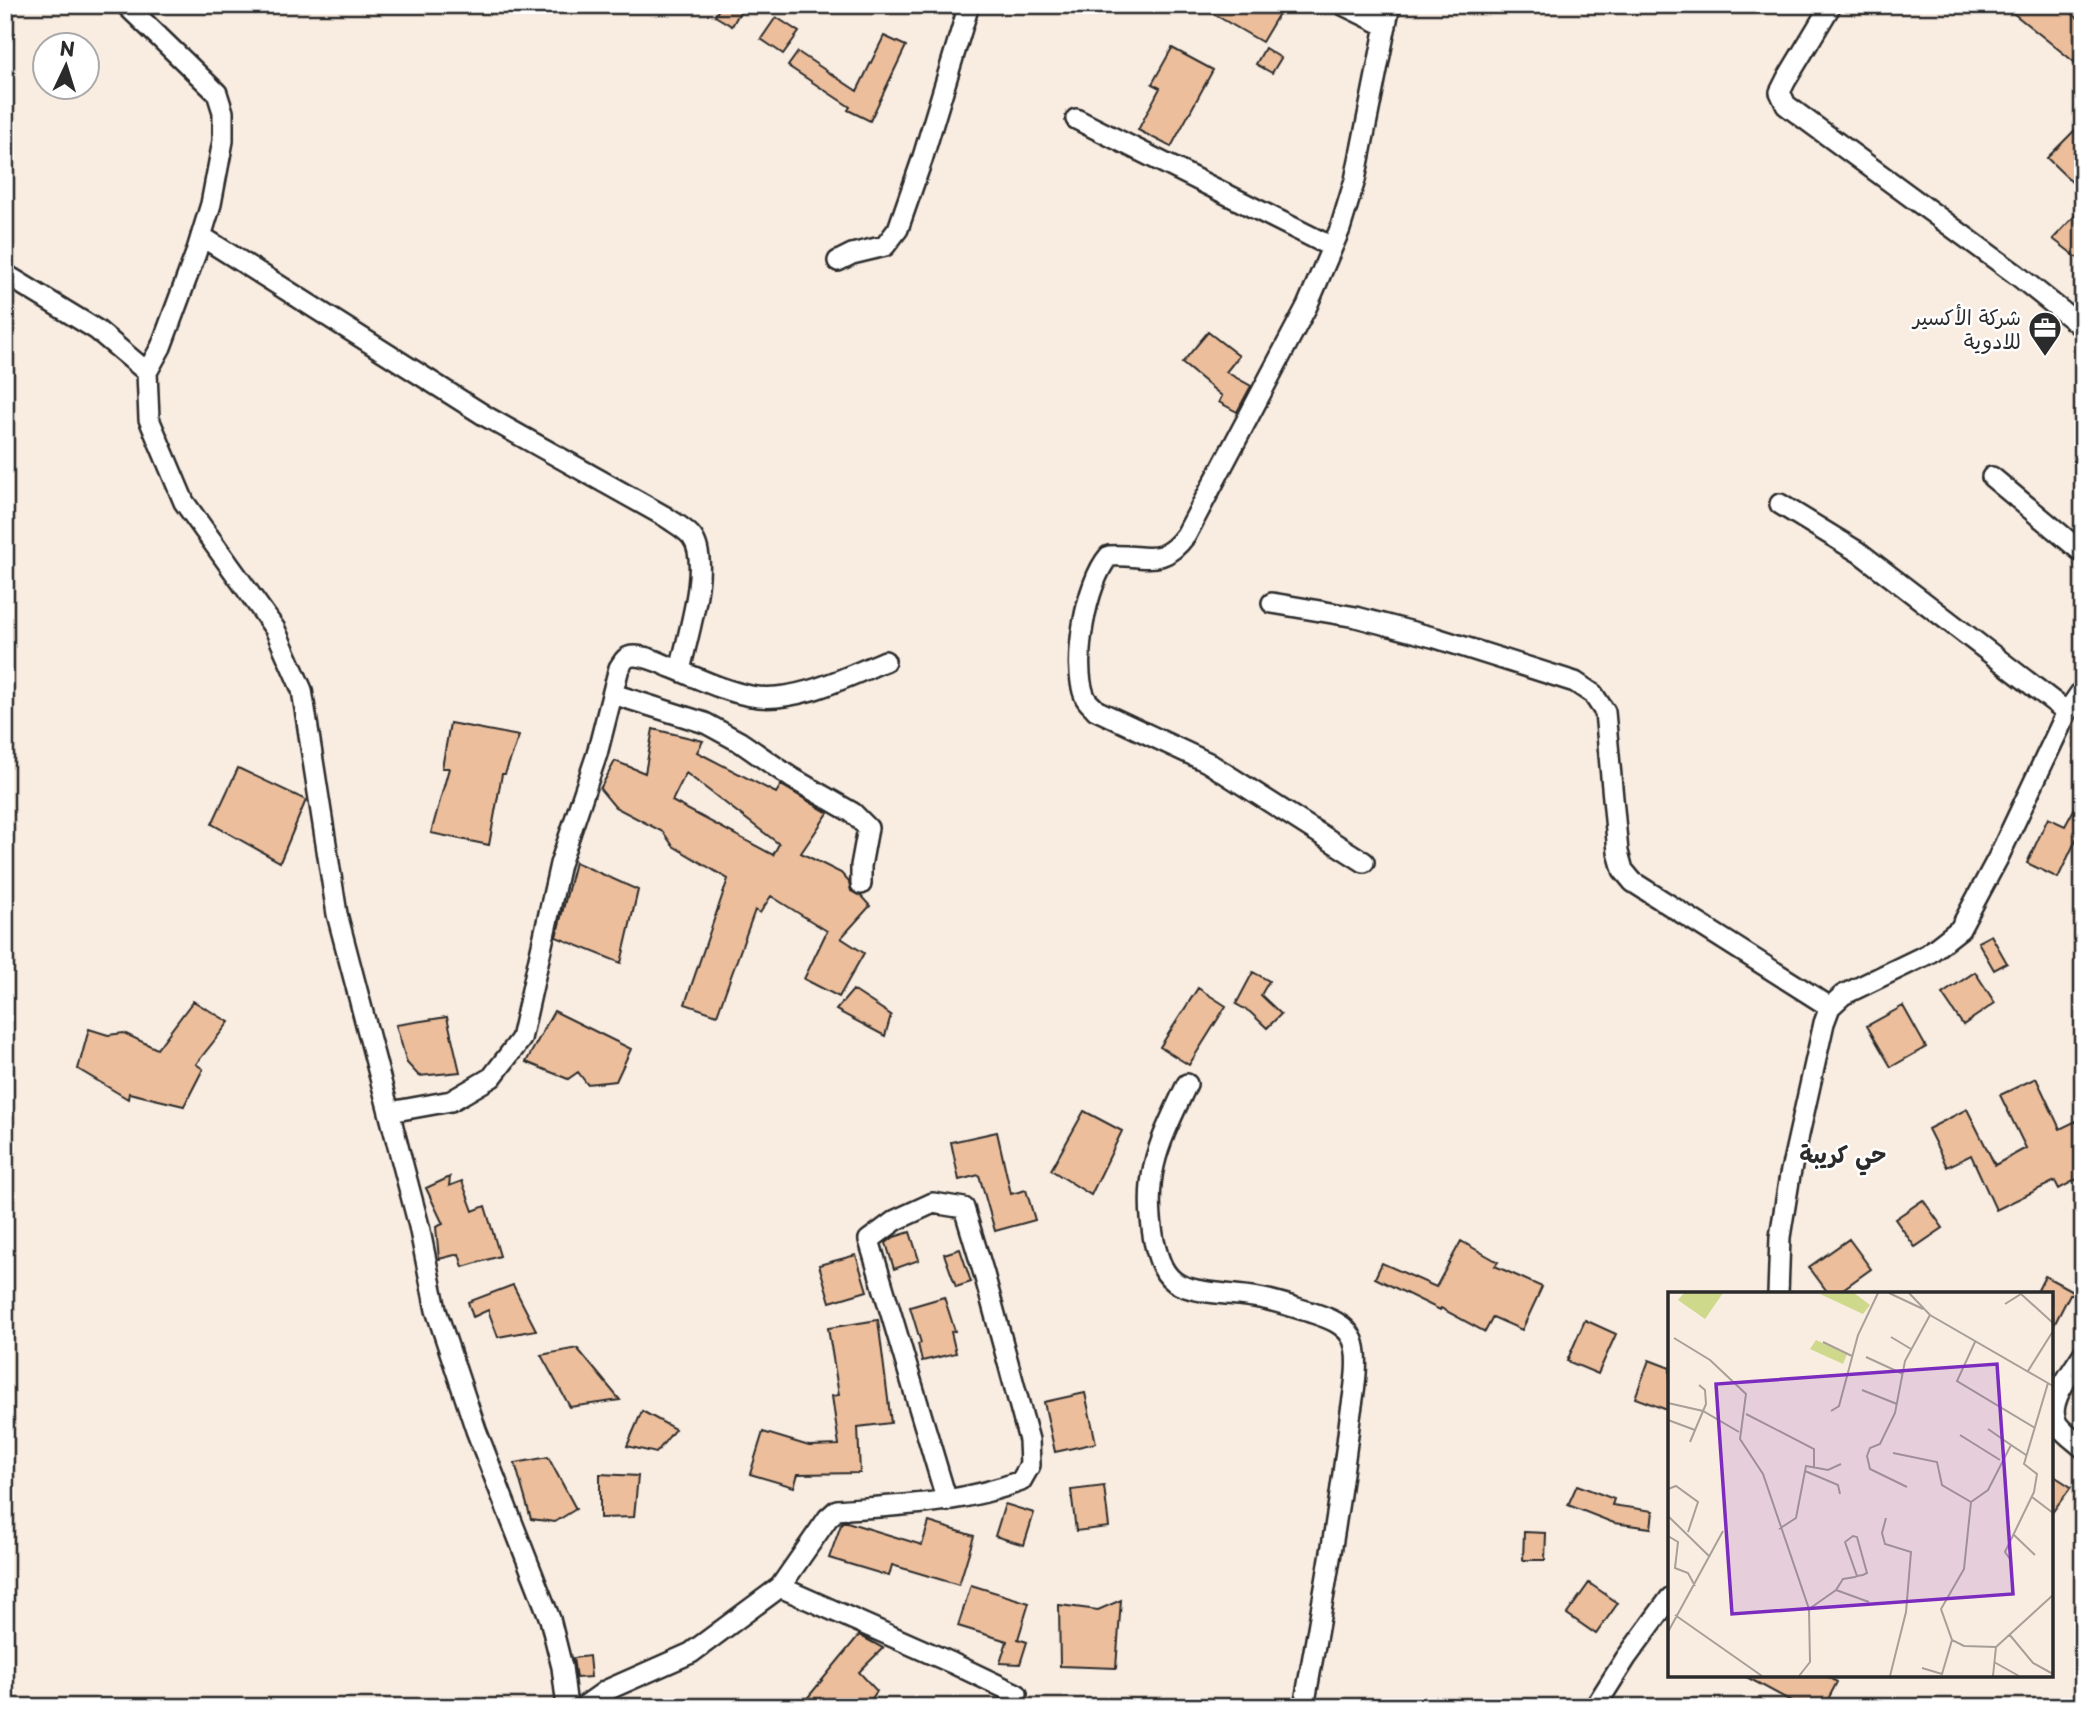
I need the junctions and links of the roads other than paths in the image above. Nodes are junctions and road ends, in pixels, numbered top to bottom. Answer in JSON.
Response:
{"nodes":[{"id":1,"x":126,"y":5,"type":"edge"},
{"id":2,"x":969,"y":5,"type":"edge"},
{"id":3,"x":1343,"y":5,"type":"edge"},
{"id":4,"x":1390,"y":5,"type":"edge"},
{"id":5,"x":1831,"y":5,"type":"edge"},
{"id":6,"x":1386,"y":26,"type":"junction"},
{"id":7,"x":1076,"y":119,"type":"dead end"},
{"id":8,"x":201,"y":236,"type":"junction"},
{"id":9,"x":1332,"y":247,"type":"junction"},
{"id":10,"x":838,"y":261,"type":"dead end"},
{"id":11,"x":5,"y":274,"type":"edge"},
{"id":12,"x":2083,"y":328,"type":"edge"},
{"id":13,"x":147,"y":372,"type":"junction"},
{"id":14,"x":1992,"y":477,"type":"dead end"},
{"id":15,"x":1780,"y":505,"type":"dead end"},
{"id":16,"x":2083,"y":553,"type":"edge"},
{"id":17,"x":1272,"y":603,"type":"dead end"},
{"id":18,"x":885,"y":661,"type":"dead end"},
{"id":19,"x":680,"y":671,"type":"junction"},
{"id":20,"x":2083,"y":689,"type":"edge"},
{"id":21,"x":613,"y":694,"type":"junction"},
{"id":22,"x":2067,"y":712,"type":"junction"},
{"id":23,"x":1364,"y":863,"type":"dead end"},
{"id":24,"x":861,"y":884,"type":"dead end"},
{"id":25,"x":1830,"y":1007,"type":"junction"},
{"id":26,"x":1186,"y":1084,"type":"dead end"},
{"id":27,"x":390,"y":1112,"type":"junction"},
{"id":28,"x":1778,"y":1292,"type":"edge"},
{"id":29,"x":2083,"y":1354,"type":"edge"},
{"id":30,"x":2083,"y":1448,"type":"edge"},
{"id":31,"x":947,"y":1501,"type":"junction"},
{"id":32,"x":780,"y":1587,"type":"junction"},
{"id":33,"x":1668,"y":1601,"type":"edge"},
{"id":34,"x":1017,"y":1694,"type":"dead end"},
{"id":35,"x":566,"y":1707,"type":"edge"},
{"id":36,"x":583,"y":1707,"type":"edge"},
{"id":37,"x":1304,"y":1707,"type":"edge"},
{"id":38,"x":1595,"y":1707,"type":"edge"}],
"edges":[{"from":1,"to":8,"type":"street"},
{"from":2,"to":10,"type":"street"},
{"from":3,"to":6,"type":"street"},
{"from":4,"to":6,"type":"street"},
{"from":5,"to":12,"type":"street"},
{"from":6,"to":9,"type":"street"},
{"from":7,"to":9,"type":"street"},
{"from":8,"to":13,"type":"street"},
{"from":8,"to":19,"type":"street"},
{"from":9,"to":23,"type":"street"},
{"from":11,"to":13,"type":"street"},
{"from":13,"to":27,"type":"street"},
{"from":14,"to":16,"type":"street"},
{"from":15,"to":22,"type":"street"},
{"from":17,"to":25,"type":"street"},
{"from":18,"to":19,"type":"street"},
{"from":19,"to":21,"type":"street"},
{"from":20,"to":22,"type":"street"},
{"from":21,"to":24,"type":"street"},
{"from":21,"to":27,"type":"street"},
{"from":22,"to":25,"type":"street"},
{"from":25,"to":28,"type":"street"},
{"from":26,"to":37,"type":"street"},
{"from":27,"to":35,"type":"street"},
{"from":29,"to":30,"type":"street"},
{"from":31,"to":31,"type":"street"},
{"from":31,"to":32,"type":"street"},
{"from":32,"to":34,"type":"street"},
{"from":32,"to":36,"type":"street"},
{"from":33,"to":38,"type":"street"}]}
